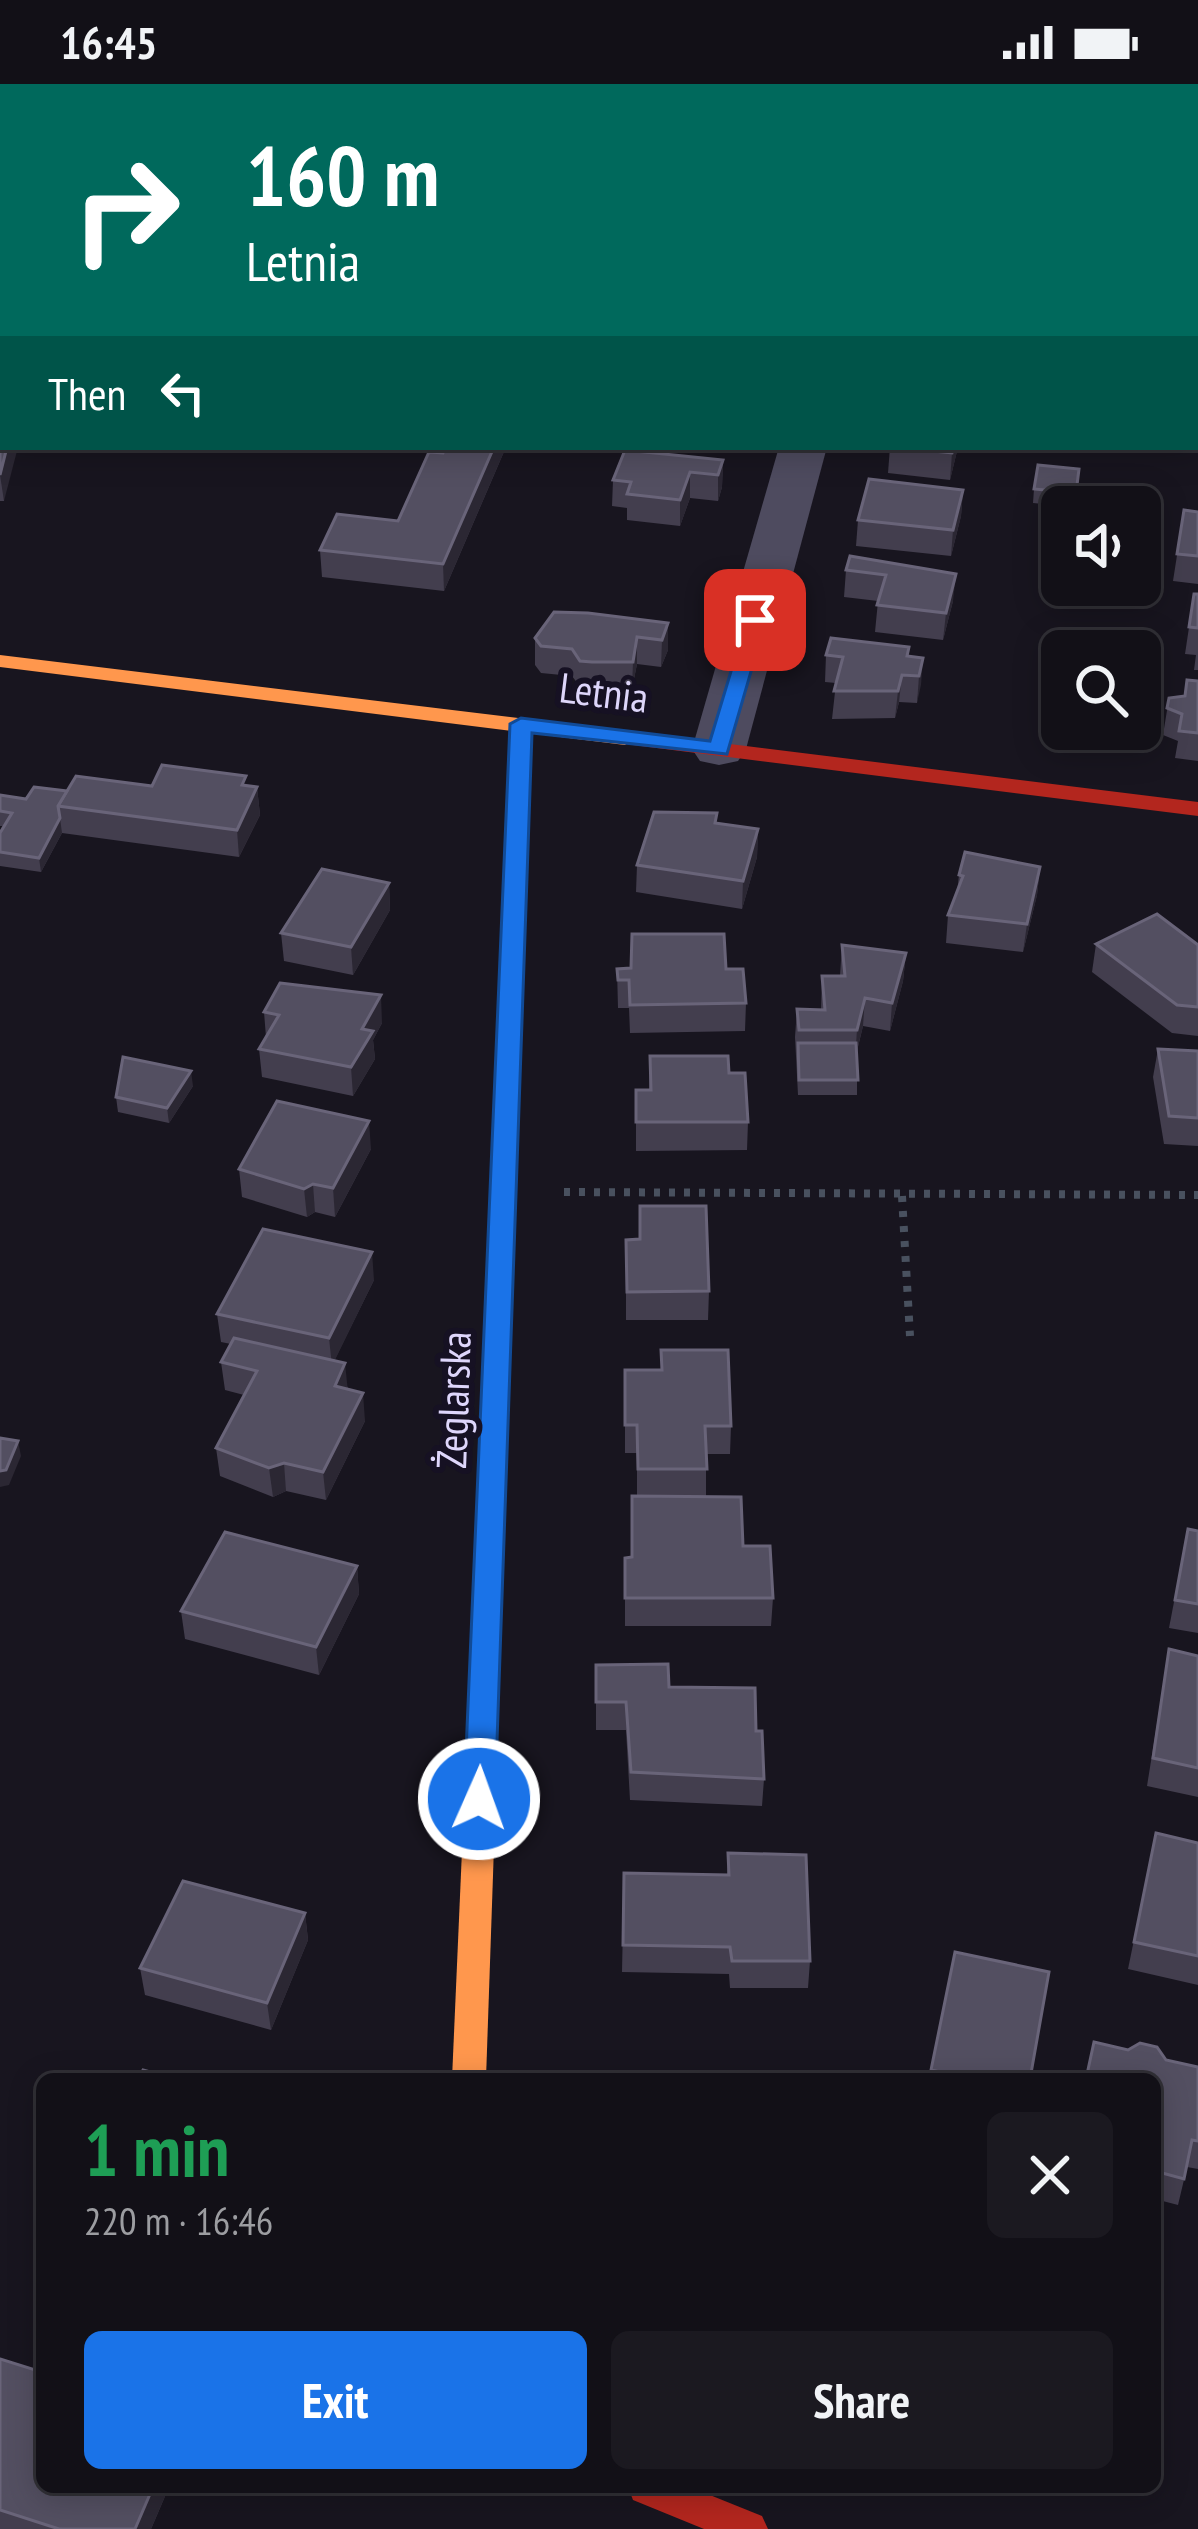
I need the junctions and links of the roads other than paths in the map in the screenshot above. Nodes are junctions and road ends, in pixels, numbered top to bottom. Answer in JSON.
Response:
{"nodes":[{"id":1,"x":802,"y":450,"type":"edge"},
{"id":2,"x":0,"y":661,"type":"edge"},
{"id":3,"x":521,"y":724,"type":"junction"},
{"id":4,"x":719,"y":749,"type":"junction"},
{"id":5,"x":1198,"y":809,"type":"edge"},
{"id":6,"x":469,"y":2073,"type":"edge"},
{"id":7,"x":661,"y":2493,"type":"edge"},
{"id":8,"x":749,"y":2529,"type":"edge"}],
"edges":[{"from":1,"to":4,"type":"street"},
{"from":2,"to":3,"type":"street","name":"Letnia"},
{"from":3,"to":4,"type":"street","name":"Letnia"},
{"from":3,"to":6,"type":"street","name":"Żeglarska"},
{"from":4,"to":5,"type":"street","name":"Letnia"},
{"from":7,"to":8,"type":"street"}]}
